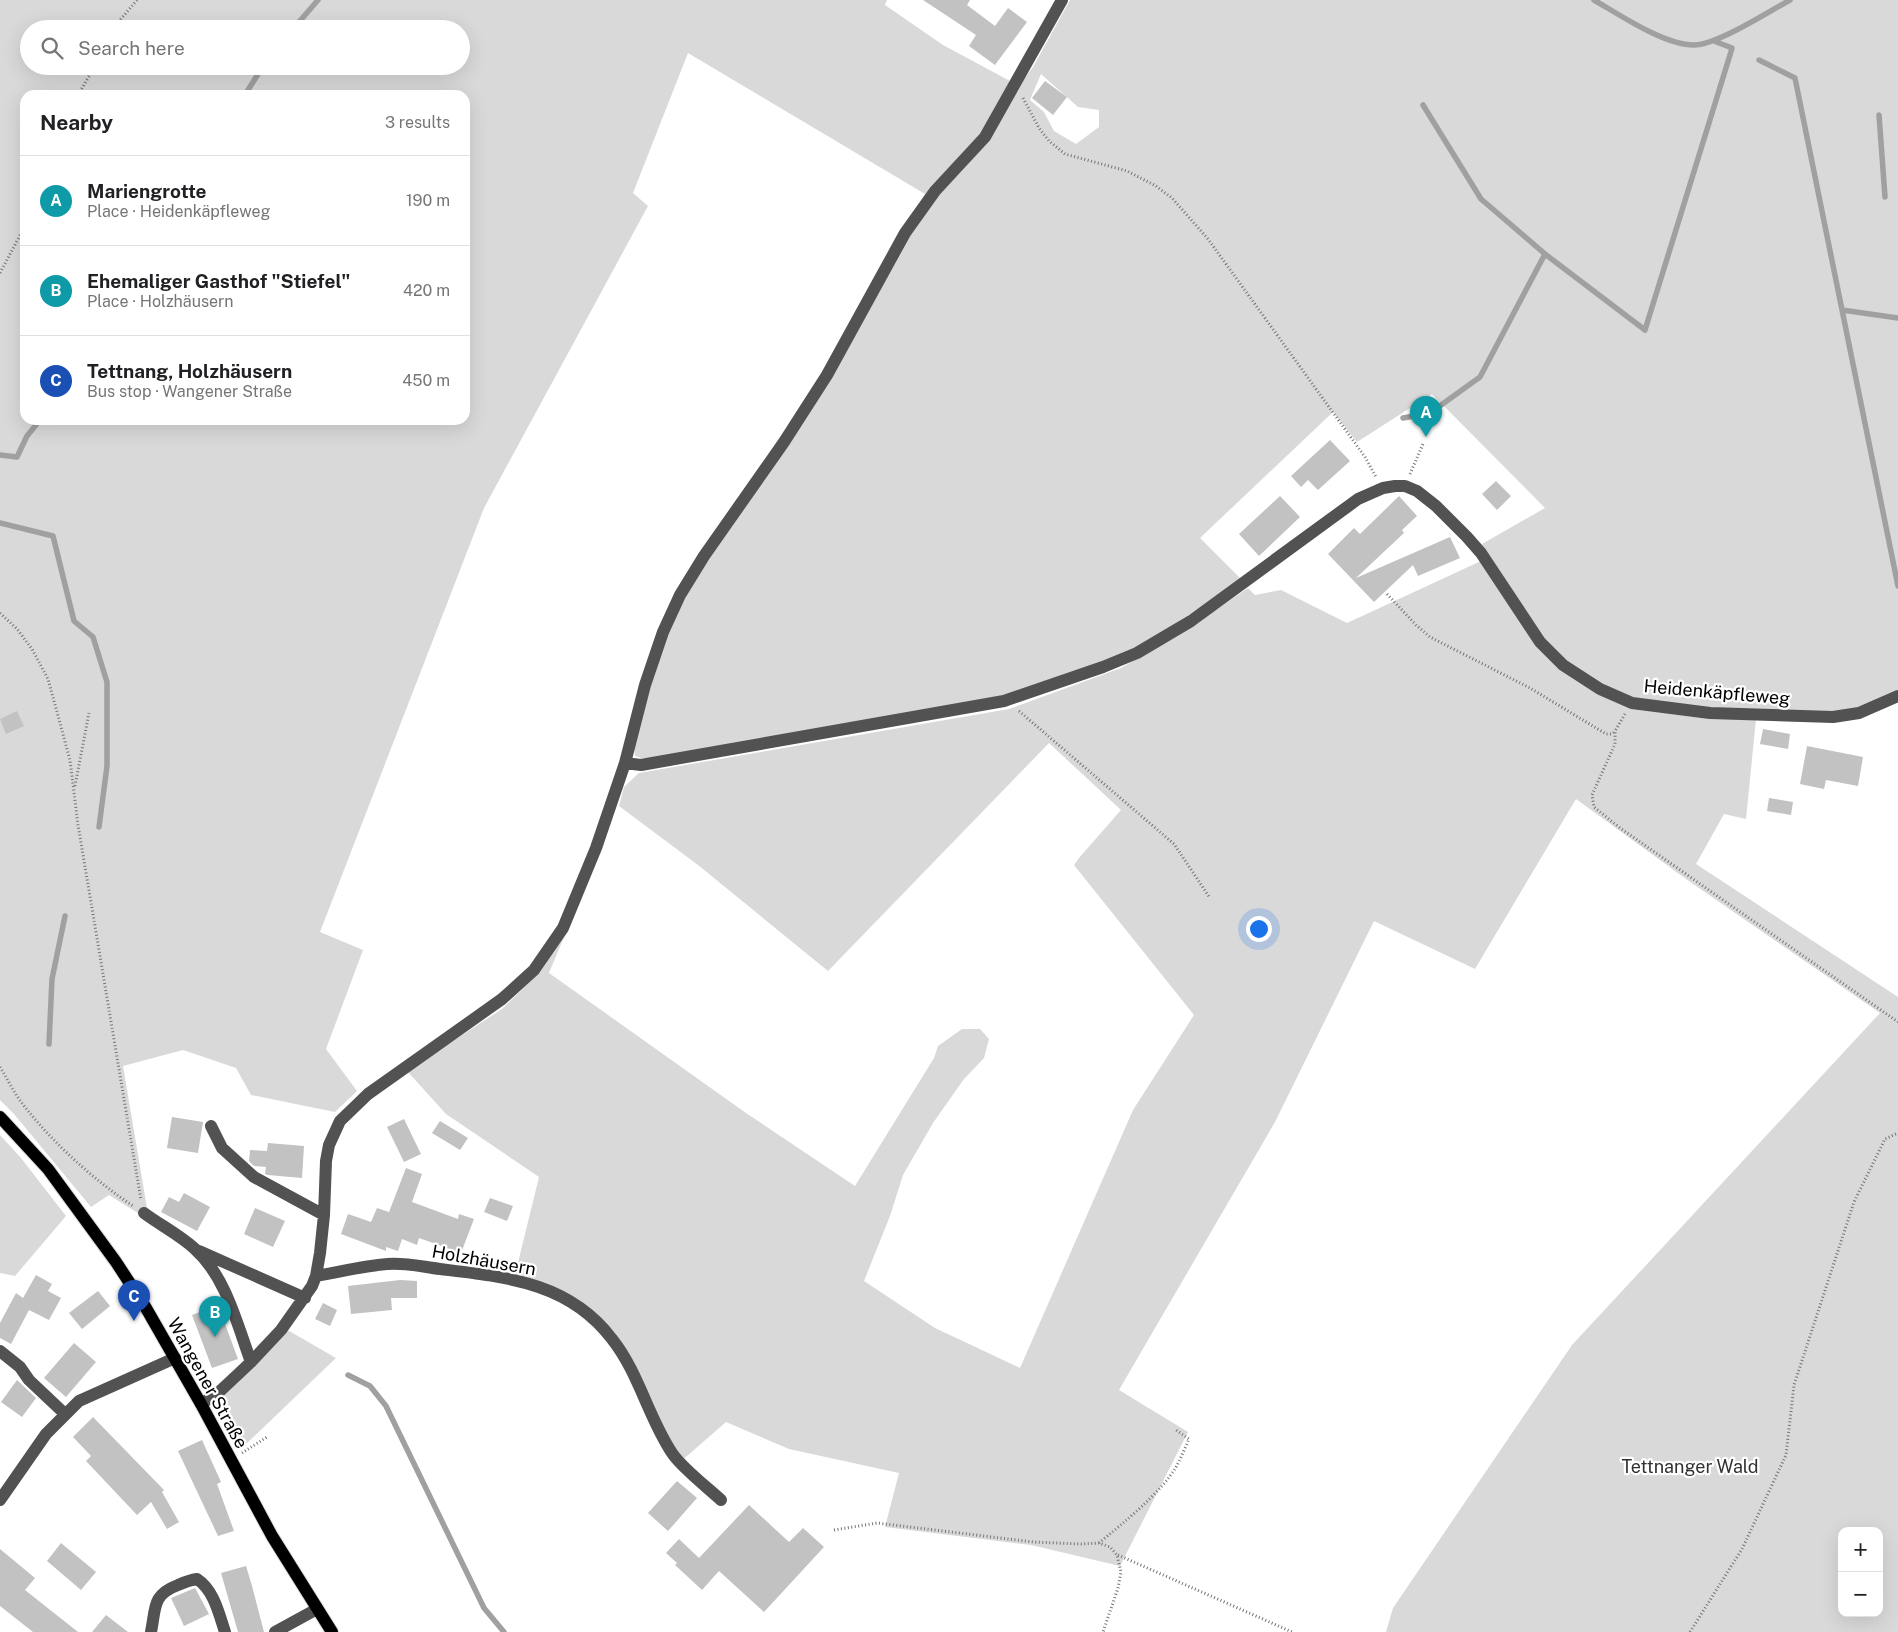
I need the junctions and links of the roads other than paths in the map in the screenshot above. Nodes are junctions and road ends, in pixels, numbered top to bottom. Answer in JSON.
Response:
{"nodes":[{"id":1,"x":1062,"y":0,"type":"edge"},
{"id":2,"x":1898,"y":696,"type":"edge"},
{"id":3,"x":625,"y":762,"type":"junction"},
{"id":4,"x":0,"y":1117,"type":"edge"},
{"id":5,"x":211,"y":1126,"type":"dead end"},
{"id":6,"x":144,"y":1213,"type":"road end"},
{"id":7,"x":324,"y":1215,"type":"junction"},
{"id":8,"x":194,"y":1248,"type":"junction"},
{"id":9,"x":316,"y":1276,"type":"junction"},
{"id":10,"x":305,"y":1298,"type":"junction"},
{"id":11,"x":0,"y":1351,"type":"edge"},
{"id":12,"x":175,"y":1358,"type":"junction"},
{"id":13,"x":251,"y":1362,"type":"junction"},
{"id":14,"x":201,"y":1404,"type":"junction"},
{"id":15,"x":65,"y":1414,"type":"junction"},
{"id":16,"x":0,"y":1500,"type":"edge"},
{"id":17,"x":721,"y":1500,"type":"dead end"},
{"id":18,"x":317,"y":1609,"type":"junction"},
{"id":19,"x":151,"y":1632,"type":"edge"},
{"id":20,"x":224,"y":1632,"type":"edge"},
{"id":21,"x":275,"y":1632,"type":"edge"},
{"id":22,"x":332,"y":1632,"type":"edge"}],
"edges":[{"from":1,"to":3,"type":"street"},
{"from":2,"to":3,"type":"street","name":"Heidenkäpfleweg"},
{"from":3,"to":7,"type":"street"},
{"from":4,"to":12,"type":"main road","name":"Wangener Straße"},
{"from":5,"to":7,"type":"street"},
{"from":6,"to":8,"type":"street"},
{"from":7,"to":9,"type":"street"},
{"from":8,"to":10,"type":"street"},
{"from":8,"to":13,"type":"street"},
{"from":9,"to":10,"type":"street"},
{"from":9,"to":17,"type":"street","name":"Holzhäusern"},
{"from":10,"to":13,"type":"street"},
{"from":11,"to":15,"type":"street"},
{"from":12,"to":14,"type":"main road","name":"Wangener Straße"},
{"from":12,"to":15,"type":"street"},
{"from":13,"to":14,"type":"street"},
{"from":14,"to":18,"type":"main road","name":"Wangener Straße"},
{"from":15,"to":16,"type":"street"},
{"from":18,"to":21,"type":"street"},
{"from":18,"to":22,"type":"main road","name":"Wangener Straße"},
{"from":19,"to":20,"type":"street"}]}
